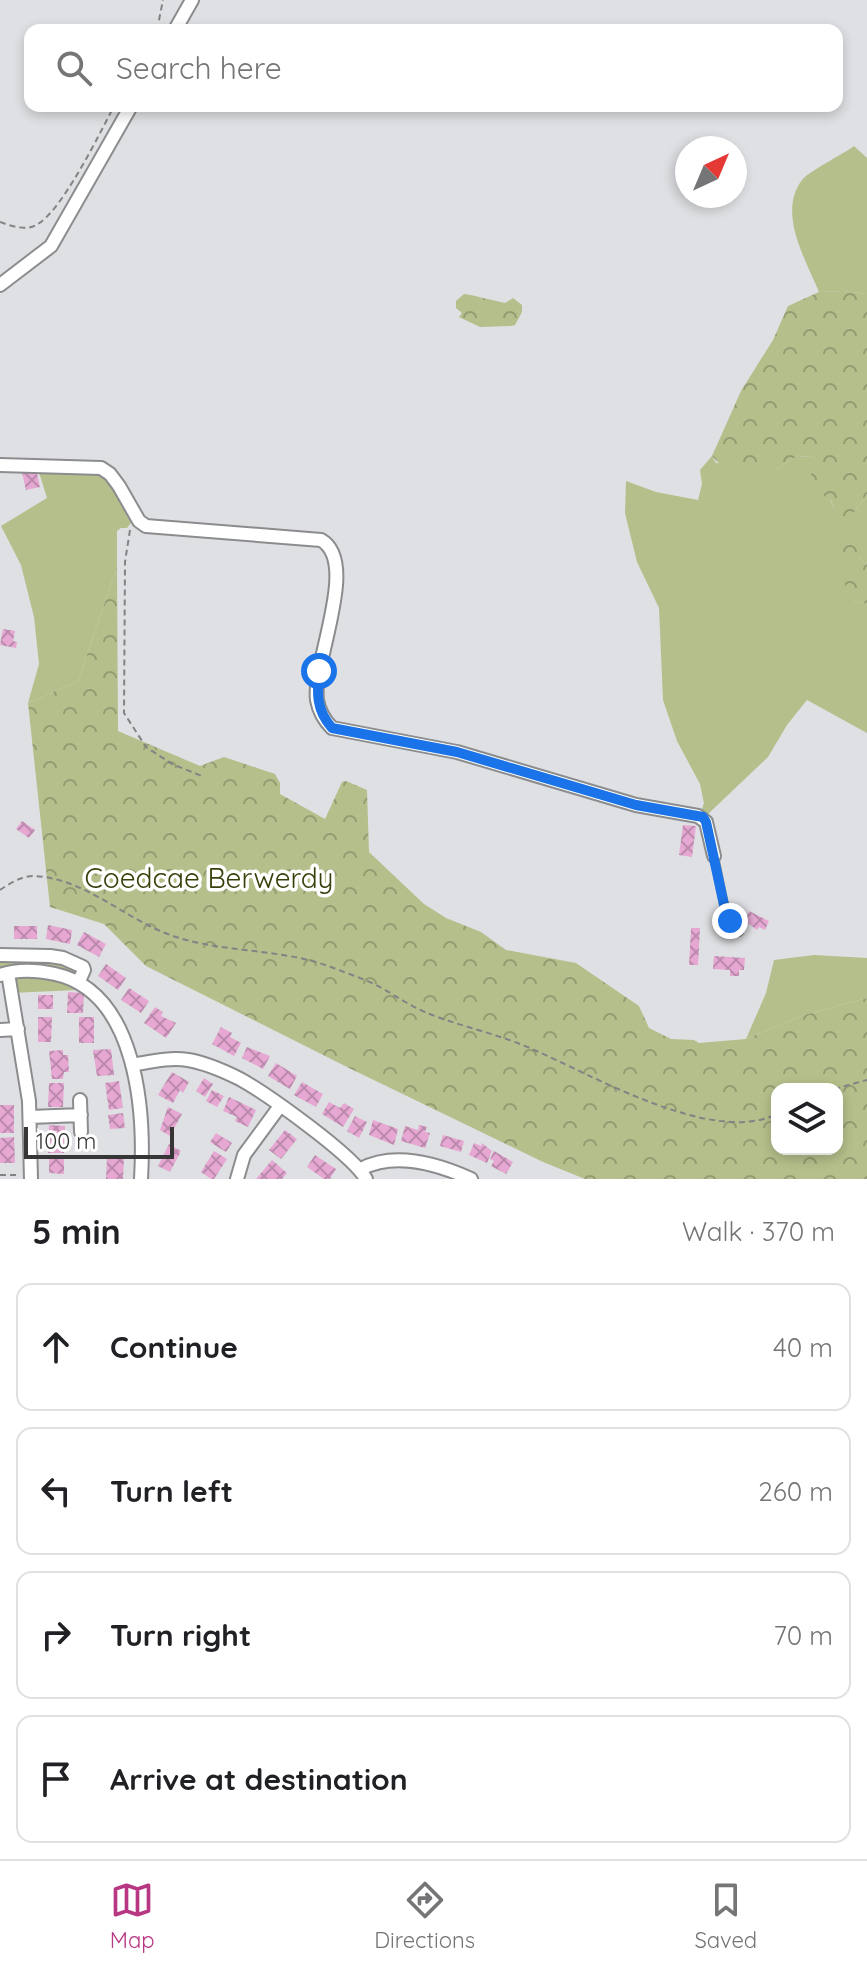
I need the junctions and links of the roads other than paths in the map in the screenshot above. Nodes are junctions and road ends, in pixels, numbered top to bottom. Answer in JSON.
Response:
{"nodes":[{"id":1,"x":192,"y":0,"type":"edge"},
{"id":2,"x":178,"y":24,"type":"edge"},
{"id":3,"x":128,"y":112,"type":"edge"},
{"id":4,"x":0,"y":285,"type":"edge"},
{"id":5,"x":0,"y":465,"type":"edge"},
{"id":6,"x":714,"y":856,"type":"joint"},
{"id":7,"x":739,"y":932,"type":"dead end"},
{"id":8,"x":0,"y":955,"type":"edge"},
{"id":9,"x":4,"y":974,"type":"edge"},
{"id":10,"x":79,"y":981,"type":"junction"},
{"id":11,"x":18,"y":1029,"type":"junction"},
{"id":12,"x":0,"y":1030,"type":"edge"},
{"id":13,"x":132,"y":1065,"type":"junction"},
{"id":14,"x":80,"y":1100,"type":"dead end"},
{"id":15,"x":280,"y":1106,"type":"junction"},
{"id":16,"x":81,"y":1115,"type":"junction"},
{"id":17,"x":30,"y":1117,"type":"junction"},
{"id":18,"x":81,"y":1132,"type":"dead end"},
{"id":19,"x":363,"y":1174,"type":"edge"},
{"id":20,"x":31,"y":1177,"type":"edge"},
{"id":21,"x":141,"y":1179,"type":"edge"},
{"id":22,"x":237,"y":1179,"type":"edge"},
{"id":23,"x":471,"y":1179,"type":"edge"}],
"edges":[{"from":1,"to":2,"type":"street"},
{"from":3,"to":4,"type":"street"},
{"from":5,"to":6,"type":"street"},
{"from":6,"to":7,"type":"lane"},
{"from":8,"to":10,"type":"street"},
{"from":9,"to":10,"type":"street"},
{"from":9,"to":11,"type":"street"},
{"from":10,"to":13,"type":"street"},
{"from":11,"to":12,"type":"street"},
{"from":11,"to":17,"type":"street"},
{"from":13,"to":15,"type":"street"},
{"from":13,"to":21,"type":"street"},
{"from":14,"to":16,"type":"street"},
{"from":15,"to":19,"type":"street"},
{"from":15,"to":22,"type":"street"},
{"from":16,"to":17,"type":"street"},
{"from":16,"to":18,"type":"street"},
{"from":17,"to":20,"type":"street"},
{"from":19,"to":23,"type":"street"}]}
